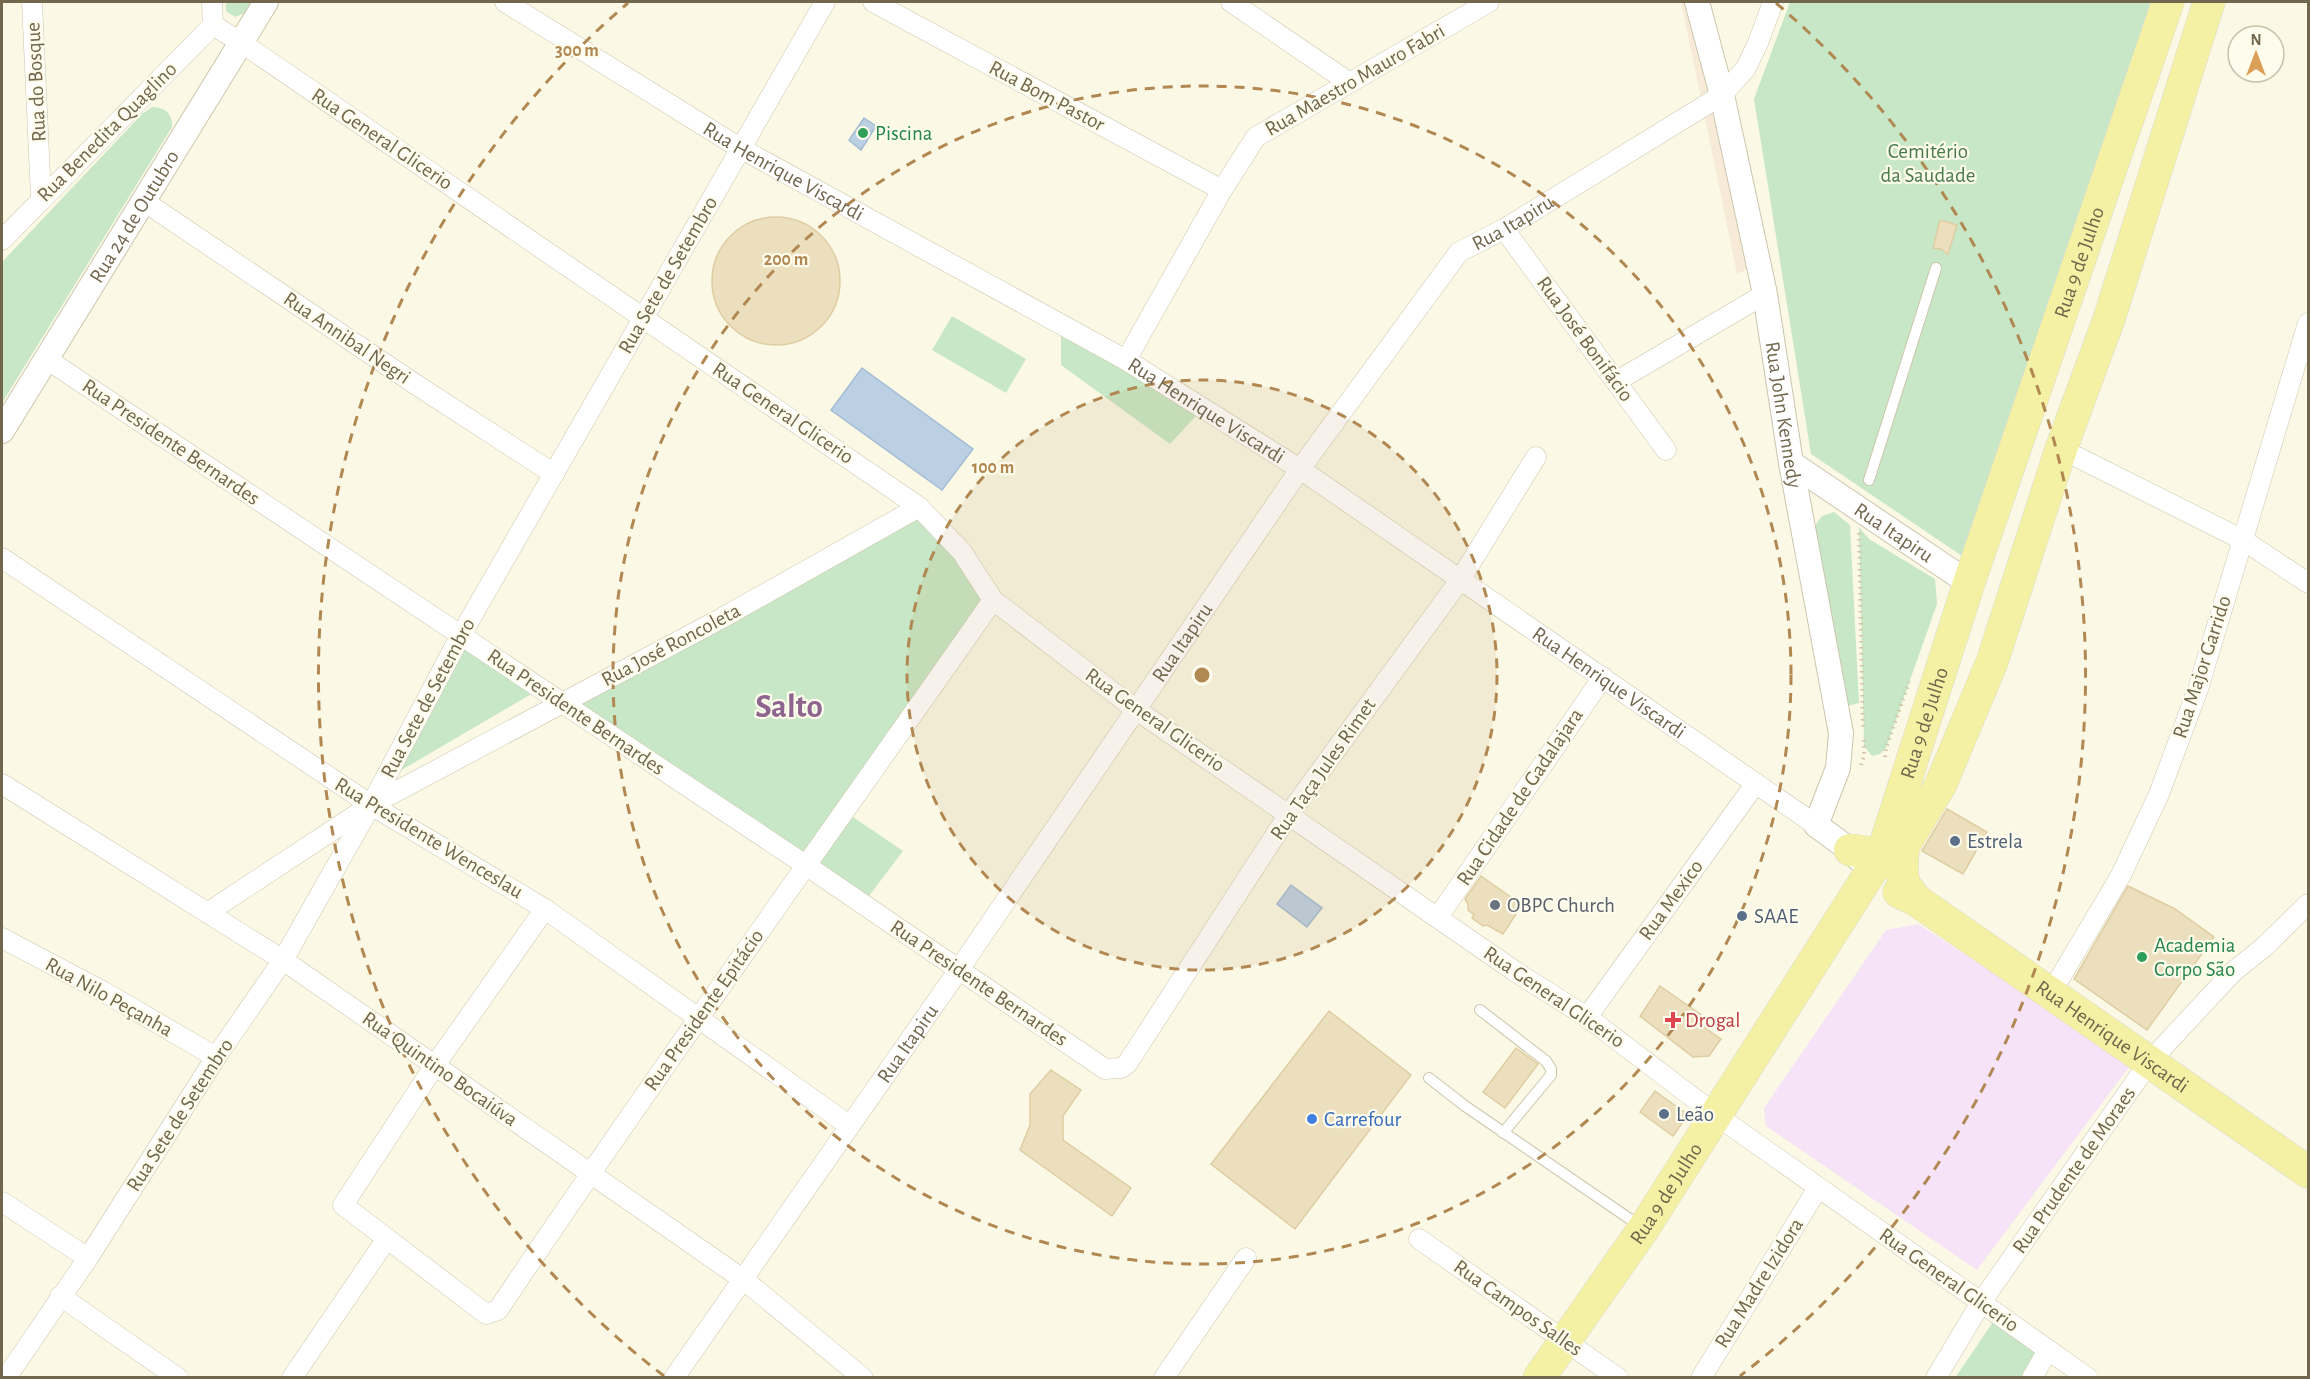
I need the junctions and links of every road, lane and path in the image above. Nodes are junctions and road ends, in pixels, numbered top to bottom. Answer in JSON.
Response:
{"nodes":[{"id":1,"x":32,"y":2,"type":"edge"},
{"id":2,"x":212,"y":2,"type":"edge"},
{"id":3,"x":266,"y":2,"type":"edge"},
{"id":4,"x":505,"y":2,"type":"edge"},
{"id":5,"x":825,"y":2,"type":"edge"},
{"id":6,"x":873,"y":2,"type":"edge"},
{"id":7,"x":1231,"y":2,"type":"edge"},
{"id":8,"x":1489,"y":2,"type":"edge"},
{"id":9,"x":1697,"y":2,"type":"edge"},
{"id":10,"x":1773,"y":2,"type":"edge"},
{"id":11,"x":2168,"y":2,"type":"edge"},
{"id":12,"x":2209,"y":2,"type":"edge"},
{"id":13,"x":213,"y":25,"type":"junction"},
{"id":14,"x":242,"y":43,"type":"junction"},
{"id":15,"x":1350,"y":82,"type":"junction"},
{"id":16,"x":1722,"y":95,"type":"junction"},
{"id":17,"x":740,"y":148,"type":"junction"},
{"id":18,"x":1222,"y":190,"type":"junction"},
{"id":19,"x":41,"y":198,"type":"junction"},
{"id":20,"x":142,"y":200,"type":"junction"},
{"id":21,"x":1504,"y":229,"type":"junction"},
{"id":22,"x":2,"y":240,"type":"edge"},
{"id":23,"x":1936,"y":268,"type":"dead end"},
{"id":24,"x":1765,"y":294,"type":"junction"},
{"id":25,"x":643,"y":318,"type":"junction"},
{"id":26,"x":2308,"y":323,"type":"edge"},
{"id":27,"x":45,"y":358,"type":"junction"},
{"id":28,"x":1126,"y":360,"type":"junction"},
{"id":29,"x":1617,"y":381,"type":"junction"},
{"id":30,"x":2,"y":431,"type":"edge"},
{"id":31,"x":2061,"y":449,"type":"junction"},
{"id":32,"x":1666,"y":450,"type":"dead end"},
{"id":33,"x":1536,"y":457,"type":"dead end"},
{"id":34,"x":1791,"y":463,"type":"junction"},
{"id":35,"x":1300,"y":469,"type":"junction"},
{"id":36,"x":554,"y":474,"type":"junction"},
{"id":37,"x":1869,"y":480,"type":"dead end"},
{"id":38,"x":1847,"y":501,"type":"junction"},
{"id":39,"x":919,"y":507,"type":"junction"},
{"id":40,"x":1802,"y":525,"type":"junction"},
{"id":41,"x":1867,"y":531,"type":"dead end"},
{"id":42,"x":2243,"y":540,"type":"junction"},
{"id":43,"x":2,"y":558,"type":"edge"},
{"id":44,"x":1460,"y":580,"type":"junction"},
{"id":45,"x":1969,"y":583,"type":"junction"},
{"id":46,"x":2308,"y":583,"type":"edge"},
{"id":47,"x":993,"y":600,"type":"junction"},
{"id":48,"x":461,"y":635,"type":"junction"},
{"id":49,"x":1912,"y":672,"type":"dead end"},
{"id":50,"x":1603,"y":677,"type":"junction"},
{"id":51,"x":562,"y":704,"type":"junction"},
{"id":52,"x":1135,"y":709,"type":"junction"},
{"id":53,"x":1954,"y":755,"type":"junction"},
{"id":54,"x":1885,"y":765,"type":"dead end"},
{"id":55,"x":1858,"y":775,"type":"dead end"},
{"id":56,"x":1756,"y":783,"type":"junction"},
{"id":57,"x":2,"y":784,"type":"edge"},
{"id":58,"x":371,"y":805,"type":"junction"},
{"id":59,"x":1289,"y":814,"type":"junction"},
{"id":60,"x":1816,"y":825,"type":"junction"},
{"id":61,"x":1850,"y":850,"type":"joint"},
{"id":62,"x":807,"y":866,"type":"junction"},
{"id":63,"x":1877,"y":868,"type":"junction"},
{"id":64,"x":1916,"y":900,"type":"junction"},
{"id":65,"x":2308,"y":904,"type":"edge"},
{"id":66,"x":545,"y":909,"type":"junction"},
{"id":67,"x":207,"y":913,"type":"junction"},
{"id":68,"x":1438,"y":917,"type":"junction"},
{"id":69,"x":2,"y":938,"type":"edge"},
{"id":70,"x":284,"y":960,"type":"junction"},
{"id":71,"x":960,"y":968,"type":"junction"},
{"id":72,"x":2051,"y":993,"type":"junction"},
{"id":73,"x":1480,"y":1011,"type":"dead end"},
{"id":74,"x":698,"y":1017,"type":"junction"},
{"id":75,"x":1587,"y":1017,"type":"junction"},
{"id":76,"x":216,"y":1057,"type":"junction"},
{"id":77,"x":2150,"y":1061,"type":"junction"},
{"id":78,"x":435,"y":1065,"type":"junction"},
{"id":79,"x":1105,"y":1069,"type":"joint"},
{"id":80,"x":1429,"y":1078,"type":"dead end"},
{"id":81,"x":1716,"y":1115,"type":"junction"},
{"id":82,"x":850,"y":1126,"type":"junction"},
{"id":83,"x":1503,"y":1132,"type":"junction"},
{"id":84,"x":2308,"y":1172,"type":"edge"},
{"id":85,"x":589,"y":1174,"type":"junction"},
{"id":86,"x":1818,"y":1188,"type":"junction"},
{"id":87,"x":2,"y":1202,"type":"edge"},
{"id":88,"x":1644,"y":1228,"type":"junction"},
{"id":89,"x":1419,"y":1239,"type":"dead end"},
{"id":90,"x":386,"y":1240,"type":"junction"},
{"id":91,"x":88,"y":1258,"type":"junction"},
{"id":92,"x":1246,"y":1258,"type":"dead end"},
{"id":93,"x":744,"y":1280,"type":"junction"},
{"id":94,"x":60,"y":1296,"type":"junction"},
{"id":95,"x":1982,"y":1301,"type":"junction"},
{"id":96,"x":1565,"y":1341,"type":"junction"},
{"id":97,"x":2048,"y":1350,"type":"junction"},
{"id":98,"x":6,"y":1377,"type":"edge"},
{"id":99,"x":178,"y":1377,"type":"edge"},
{"id":100,"x":292,"y":1377,"type":"edge"},
{"id":101,"x":674,"y":1377,"type":"edge"},
{"id":102,"x":863,"y":1377,"type":"edge"},
{"id":103,"x":1164,"y":1377,"type":"edge"},
{"id":104,"x":1539,"y":1377,"type":"edge"},
{"id":105,"x":1618,"y":1377,"type":"edge"},
{"id":106,"x":1701,"y":1377,"type":"edge"},
{"id":107,"x":1936,"y":1377,"type":"edge"},
{"id":108,"x":2031,"y":1377,"type":"edge"},
{"id":109,"x":2088,"y":1377,"type":"edge"}],
"edges":[{"from":1,"to":19,"type":"street","name":"Rua do Bosque"},
{"from":2,"to":13,"type":"street"},
{"from":3,"to":14,"type":"street","name":"Rua 24 de Outubro"},
{"from":4,"to":17,"type":"street","name":"Rua Henrique Viscardi"},
{"from":5,"to":17,"type":"street","name":"Rua Sete de Setembro"},
{"from":6,"to":18,"type":"street","name":"Rua Bom Pastor"},
{"from":7,"to":15,"type":"street"},
{"from":8,"to":15,"type":"street","name":"Rua Maestro Mauro Fabri"},
{"from":9,"to":16,"type":"street","name":"Rua John Kennedy"},
{"from":10,"to":16,"type":"street","name":"Rua Itapiru"},
{"from":11,"to":45,"type":"main road","name":"Rua 9 de Julho"},
{"from":12,"to":31,"type":"main road","name":"Rua 9 de Julho"},
{"from":13,"to":14,"type":"street","name":"Rua General Glicerio"},
{"from":13,"to":19,"type":"street","name":"Rua Benedita Quaglino"},
{"from":14,"to":20,"type":"street","name":"Rua 24 de Outubro"},
{"from":14,"to":25,"type":"street","name":"Rua General Glicerio"},
{"from":15,"to":18,"type":"street","name":"Rua Maestro Mauro Fabri"},
{"from":16,"to":21,"type":"street","name":"Rua Itapiru"},
{"from":16,"to":24,"type":"street","name":"Rua John Kennedy"},
{"from":17,"to":25,"type":"street","name":"Rua Sete de Setembro"},
{"from":17,"to":28,"type":"street","name":"Rua Henrique Viscardi"},
{"from":18,"to":28,"type":"street","name":"Rua Maestro Mauro Fabri"},
{"from":19,"to":22,"type":"street","name":"Rua Benedita Quaglino"},
{"from":20,"to":27,"type":"street","name":"Rua 24 de Outubro"},
{"from":20,"to":36,"type":"street","name":"Rua Annibal Negri"},
{"from":21,"to":29,"type":"street","name":"Rua José Bonifácio"},
{"from":21,"to":35,"type":"street","name":"Rua Itapiru"},
{"from":23,"to":37,"type":"lane"},
{"from":24,"to":29,"type":"street"},
{"from":24,"to":34,"type":"street","name":"Rua John Kennedy"},
{"from":25,"to":36,"type":"street","name":"Rua Sete de Setembro"},
{"from":25,"to":39,"type":"street","name":"Rua General Glicerio"},
{"from":26,"to":42,"type":"street","name":"Rua Major Garrido"},
{"from":27,"to":30,"type":"street","name":"Rua 24 de Outubro"},
{"from":27,"to":48,"type":"street","name":"Rua Presidente Bernardes"},
{"from":28,"to":35,"type":"street","name":"Rua Henrique Viscardi"},
{"from":29,"to":32,"type":"street","name":"Rua José Bonifácio"},
{"from":31,"to":42,"type":"street"},
{"from":31,"to":53,"type":"main road","name":"Rua 9 de Julho"},
{"from":33,"to":44,"type":"street","name":"Rua Taça Jules Rimet"},
{"from":34,"to":38,"type":"street","name":"Rua Itapiru"},
{"from":34,"to":40,"type":"street","name":"Rua John Kennedy"},
{"from":35,"to":44,"type":"street","name":"Rua Henrique Viscardi"},
{"from":35,"to":52,"type":"street","name":"Rua Itapiru"},
{"from":36,"to":48,"type":"street","name":"Rua Sete de Setembro"},
{"from":38,"to":40,"type":"street"},
{"from":38,"to":45,"type":"street","name":"Rua Itapiru"},
{"from":39,"to":47,"type":"street","name":"Rua General Glicerio"},
{"from":39,"to":51,"type":"street","name":"Rua José Roncoleta"},
{"from":40,"to":60,"type":"street","name":"Rua John Kennedy"},
{"from":41,"to":55,"type":"path"},
{"from":42,"to":46,"type":"street"},
{"from":42,"to":72,"type":"street","name":"Rua Major Garrido"},
{"from":43,"to":58,"type":"street","name":"Rua Presidente Wenceslau"},
{"from":44,"to":50,"type":"street","name":"Rua Henrique Viscardi"},
{"from":44,"to":59,"type":"street","name":"Rua Taça Jules Rimet"},
{"from":45,"to":53,"type":"main road"},
{"from":45,"to":63,"type":"main road","name":"Rua 9 de Julho"},
{"from":47,"to":52,"type":"street","name":"Rua General Glicerio"},
{"from":47,"to":62,"type":"street","name":"Rua Presidente Epitácio"},
{"from":48,"to":51,"type":"street","name":"Rua Presidente Bernardes"},
{"from":48,"to":58,"type":"street","name":"Rua Sete de Setembro"},
{"from":49,"to":54,"type":"path"},
{"from":50,"to":56,"type":"street","name":"Rua Henrique Viscardi"},
{"from":50,"to":68,"type":"street","name":"Rua Cidade de Gadalajara"},
{"from":51,"to":58,"type":"street","name":"Rua José Roncoleta"},
{"from":51,"to":62,"type":"street","name":"Rua Presidente Bernardes"},
{"from":52,"to":59,"type":"street","name":"Rua General Glicerio"},
{"from":52,"to":71,"type":"street","name":"Rua Itapiru"},
{"from":53,"to":63,"type":"main road","name":"Rua 9 de Julho"},
{"from":56,"to":60,"type":"street","name":"Rua Henrique Viscardi"},
{"from":56,"to":75,"type":"street","name":"Rua Mexico"},
{"from":57,"to":67,"type":"street","name":"Rua Quintino Bocaiúva"},
{"from":58,"to":66,"type":"street","name":"Rua Presidente Wenceslau"},
{"from":58,"to":67,"type":"street","name":"Rua José Roncoleta"},
{"from":58,"to":70,"type":"street","name":"Rua Sete de Setembro"},
{"from":59,"to":68,"type":"street","name":"Rua General Glicerio"},
{"from":59,"to":79,"type":"street","name":"Rua Taça Jules Rimet"},
{"from":60,"to":61,"type":"street","name":"Rua Henrique Viscardi"},
{"from":61,"to":63,"type":"main road"},
{"from":62,"to":71,"type":"street","name":"Rua Presidente Bernardes"},
{"from":62,"to":74,"type":"street","name":"Rua Presidente Epitácio"},
{"from":63,"to":64,"type":"main road","name":"Rua 9 de Julho"},
{"from":63,"to":64,"type":"main road","name":"Rua Henrique Viscardi"},
{"from":63,"to":81,"type":"main road","name":"Rua 9 de Julho"},
{"from":64,"to":72,"type":"main road","name":"Rua Henrique Viscardi"},
{"from":65,"to":77,"type":"street","name":"Rua Prudente de Moraes"},
{"from":66,"to":74,"type":"street","name":"Rua Presidente Wenceslau"},
{"from":66,"to":78,"type":"street"},
{"from":67,"to":70,"type":"street","name":"Rua Quintino Bocaiúva"},
{"from":68,"to":75,"type":"street","name":"Rua General Glicerio"},
{"from":69,"to":76,"type":"street","name":"Rua Nilo Peçanha"},
{"from":70,"to":76,"type":"street","name":"Rua Sete de Setembro"},
{"from":70,"to":78,"type":"street","name":"Rua Quintino Bocaiúva"},
{"from":71,"to":79,"type":"street","name":"Rua Presidente Bernardes"},
{"from":71,"to":82,"type":"street","name":"Rua Itapiru"},
{"from":72,"to":77,"type":"main road","name":"Rua Henrique Viscardi"},
{"from":73,"to":83,"type":"lane"},
{"from":74,"to":82,"type":"street","name":"Rua Presidente Wenceslau"},
{"from":74,"to":85,"type":"street","name":"Rua Presidente Epitácio"},
{"from":75,"to":81,"type":"street","name":"Rua General Glicerio"},
{"from":76,"to":91,"type":"street","name":"Rua Sete de Setembro"},
{"from":77,"to":84,"type":"main road","name":"Rua Henrique Viscardi"},
{"from":77,"to":95,"type":"street","name":"Rua Prudente de Moraes"},
{"from":78,"to":85,"type":"street","name":"Rua Quintino Bocaiúva"},
{"from":78,"to":90,"type":"street"},
{"from":80,"to":83,"type":"lane"},
{"from":81,"to":86,"type":"street","name":"Rua General Glicerio"},
{"from":81,"to":88,"type":"main road","name":"Rua 9 de Julho"},
{"from":82,"to":93,"type":"street","name":"Rua Itapiru"},
{"from":83,"to":88,"type":"lane"},
{"from":85,"to":90,"type":"street","name":"Rua Presidente Epitácio"},
{"from":85,"to":93,"type":"street","name":"Rua Quintino Bocaiúva"},
{"from":86,"to":95,"type":"street","name":"Rua General Glicerio"},
{"from":86,"to":106,"type":"street","name":"Rua Madre Izidora"},
{"from":87,"to":91,"type":"street"},
{"from":88,"to":96,"type":"main road","name":"Rua 9 de Julho"},
{"from":89,"to":96,"type":"street","name":"Rua Campos Salles"},
{"from":90,"to":100,"type":"street"},
{"from":91,"to":94,"type":"street","name":"Rua Sete de Setembro"},
{"from":92,"to":103,"type":"street"},
{"from":93,"to":101,"type":"street","name":"Rua Itapiru"},
{"from":93,"to":102,"type":"street","name":"Rua Quintino Bocaiúva"},
{"from":94,"to":98,"type":"street","name":"Rua Sete de Setembro"},
{"from":94,"to":99,"type":"street"},
{"from":95,"to":97,"type":"street","name":"Rua General Glicerio"},
{"from":95,"to":107,"type":"street","name":"Rua Prudente de Moraes"},
{"from":96,"to":104,"type":"main road","name":"Rua 9 de Julho"},
{"from":96,"to":105,"type":"street","name":"Rua Campos Salles"},
{"from":97,"to":108,"type":"street"},
{"from":97,"to":109,"type":"street","name":"Rua General Glicerio"}]}
